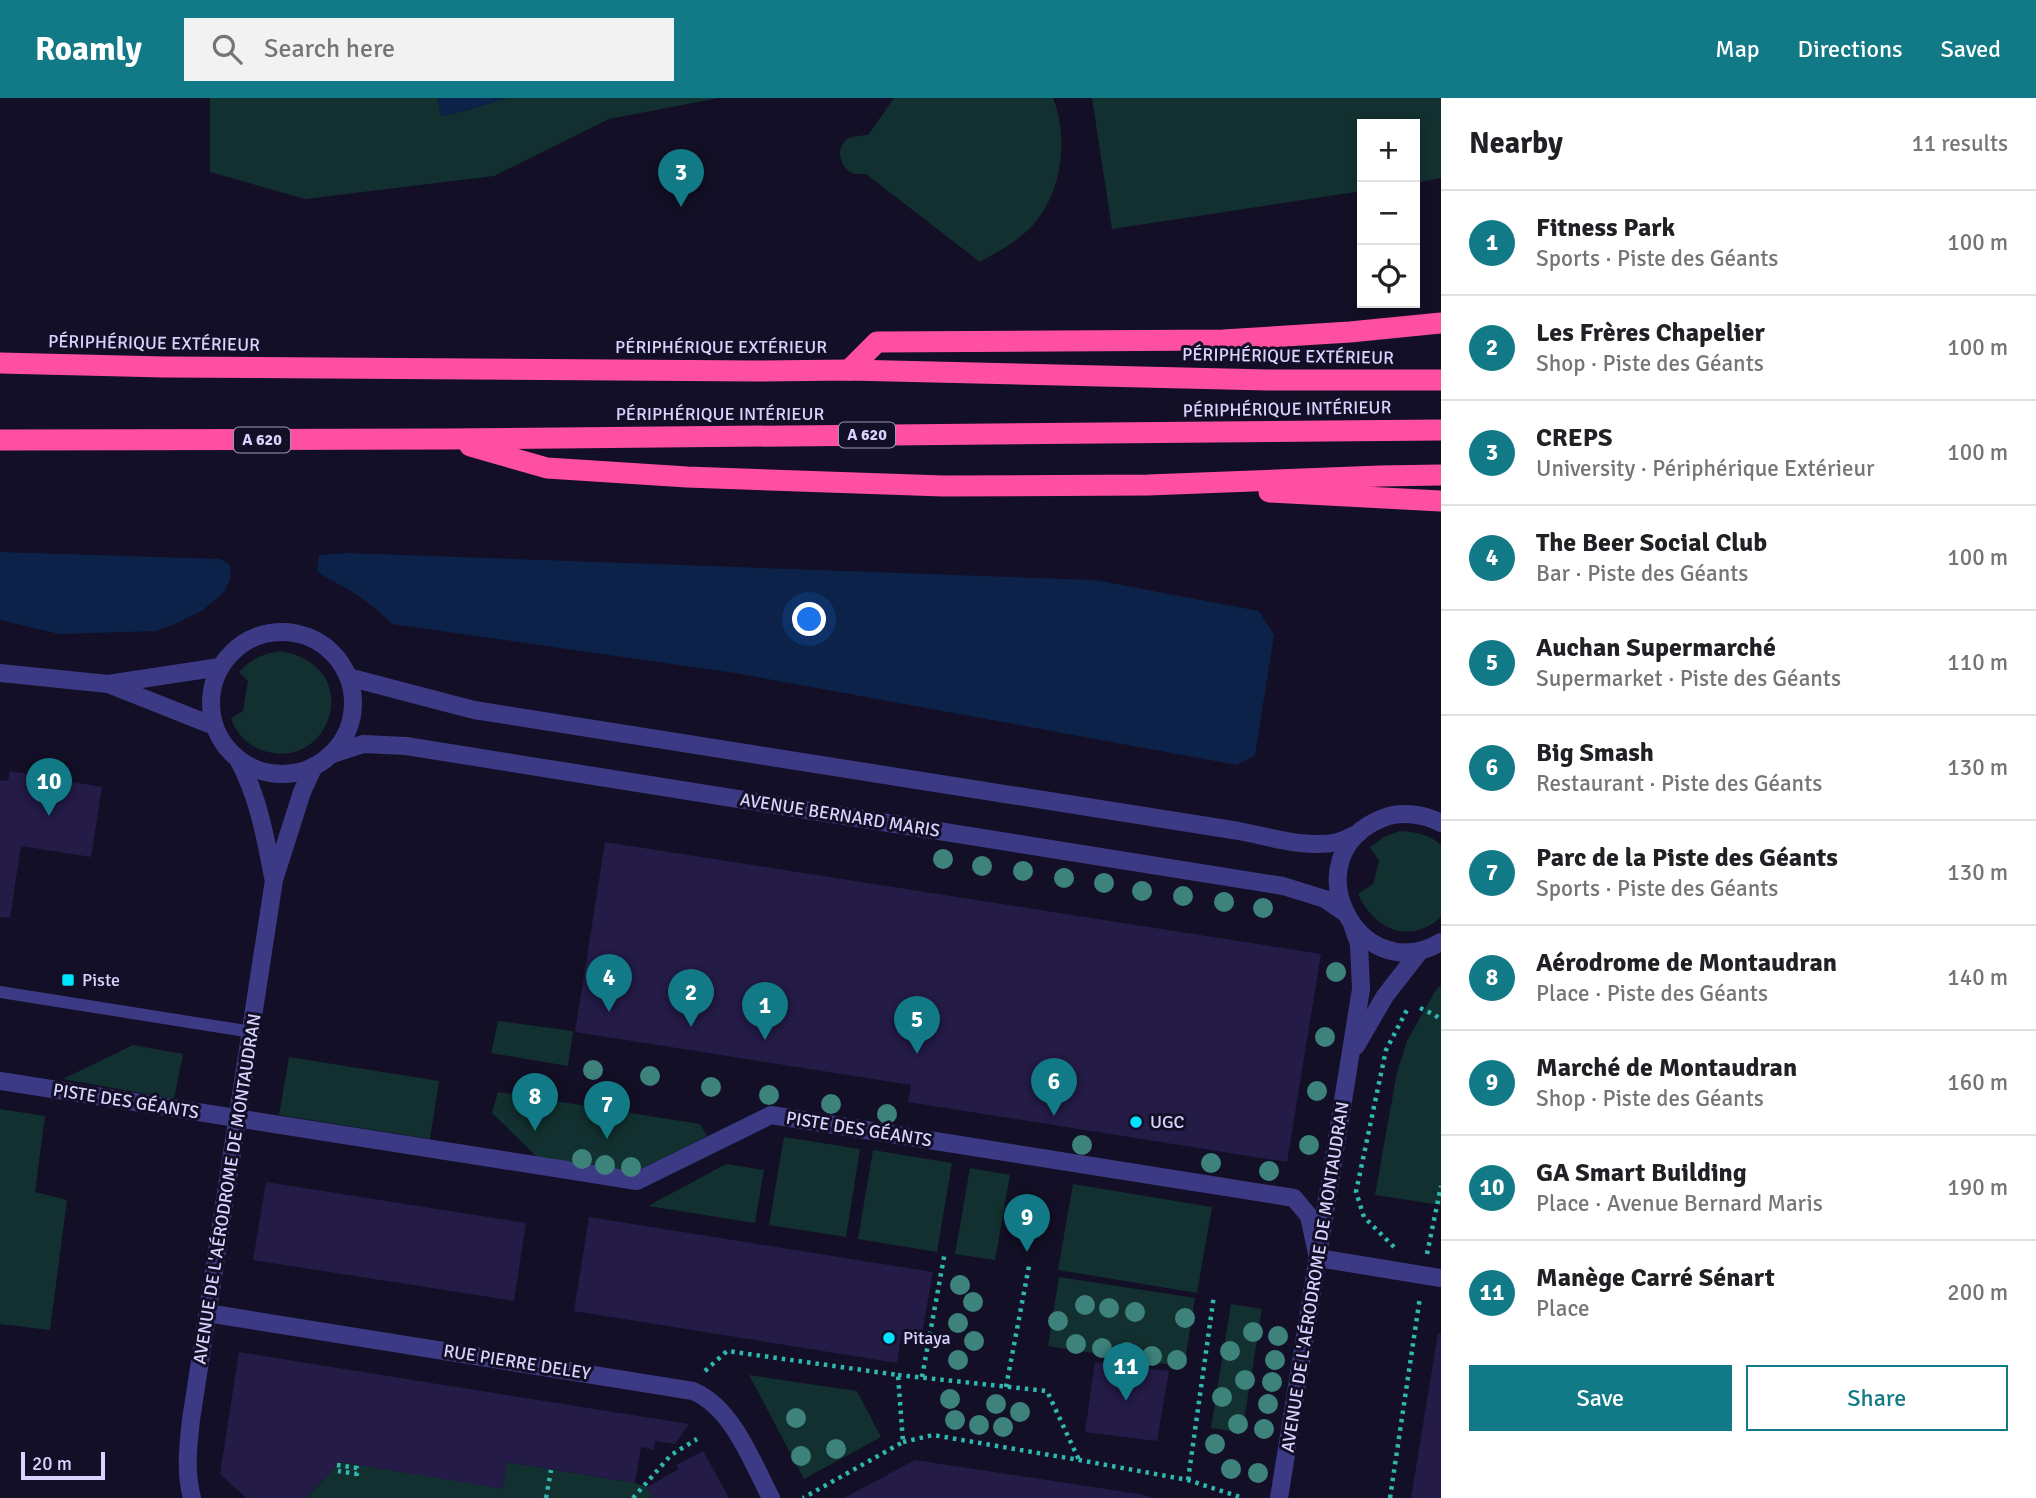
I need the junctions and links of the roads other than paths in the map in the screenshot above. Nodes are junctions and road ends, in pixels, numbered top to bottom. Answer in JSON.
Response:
{"nodes":[{"id":1,"x":1441,"y":323,"type":"edge"},
{"id":2,"x":0,"y":363,"type":"edge"},
{"id":3,"x":849,"y":370,"type":"junction"},
{"id":4,"x":1441,"y":380,"type":"edge"},
{"id":5,"x":1441,"y":430,"type":"edge"},
{"id":6,"x":446,"y":439,"type":"junction"},
{"id":7,"x":0,"y":440,"type":"edge"},
{"id":8,"x":1441,"y":475,"type":"edge"},
{"id":9,"x":1148,"y":485,"type":"junction"},
{"id":10,"x":1441,"y":501,"type":"edge"},
{"id":11,"x":220,"y":667,"type":"junction"},
{"id":12,"x":0,"y":673,"type":"edge"},
{"id":13,"x":348,"y":677,"type":"junction"},
{"id":14,"x":108,"y":684,"type":"junction"},
{"id":15,"x":214,"y":726,"type":"junction"},
{"id":16,"x":330,"y":755,"type":"junction"},
{"id":17,"x":238,"y":759,"type":"junction"},
{"id":18,"x":314,"y":766,"type":"junction"},
{"id":19,"x":1441,"y":823,"type":"edge"},
{"id":20,"x":1359,"y":833,"type":"junction"},
{"id":21,"x":274,"y":880,"type":"junction"},
{"id":22,"x":1349,"y":920,"type":"junction"},
{"id":23,"x":1441,"y":942,"type":"edge"},
{"id":24,"x":1420,"y":951,"type":"junction"},
{"id":25,"x":0,"y":992,"type":"edge"},
{"id":26,"x":251,"y":1032,"type":"junction"},
{"id":27,"x":1351,"y":1055,"type":"junction"},
{"id":28,"x":0,"y":1081,"type":"edge"},
{"id":29,"x":238,"y":1119,"type":"junction"},
{"id":30,"x":1318,"y":1258,"type":"junction"},
{"id":31,"x":1432,"y":1277,"type":"edge"},
{"id":32,"x":207,"y":1313,"type":"junction"},
{"id":33,"x":192,"y":1498,"type":"edge"},
{"id":34,"x":771,"y":1498,"type":"edge"},
{"id":35,"x":1279,"y":1498,"type":"edge"}],
"edges":[{"from":1,"to":3,"type":"highway"},
{"from":2,"to":3,"type":"highway","name":"PÉRIPHÉRIQUE EXTÉRIEUR"},
{"from":3,"to":4,"type":"highway","name":"PÉRIPHÉRIQUE EXTÉRIEUR"},
{"from":5,"to":6,"type":"highway","name":"PÉRIPHÉRIQUE INTÉRIEUR","number":"A 620"},
{"from":6,"to":7,"type":"highway","name":"PÉRIPHÉRIQUE INTÉRIEUR","number":"A 620"},
{"from":6,"to":9,"type":"highway"},
{"from":8,"to":9,"type":"highway"},
{"from":9,"to":10,"type":"highway"},
{"from":11,"to":13,"type":"street"},
{"from":11,"to":14,"type":"street"},
{"from":11,"to":15,"type":"street"},
{"from":12,"to":14,"type":"street"},
{"from":13,"to":16,"type":"street"},
{"from":13,"to":20,"type":"street"},
{"from":14,"to":15,"type":"street"},
{"from":15,"to":17,"type":"street"},
{"from":16,"to":18,"type":"street"},
{"from":16,"to":22,"type":"street","name":"AVENUE BERNARD MARIS"},
{"from":17,"to":18,"type":"street"},
{"from":17,"to":21,"type":"street","name":"AVENUE DE L'AÉRODROME DE MONTAUDRAN"},
{"from":18,"to":21,"type":"street","name":"AVENUE DE L'AÉRODROME DE MONTAUDRAN"},
{"from":19,"to":20,"type":"street"},
{"from":20,"to":22,"type":"street","name":"AVENUE DE L'AÉRODROME DE MONTAUDRAN"},
{"from":21,"to":26,"type":"street","name":"AVENUE DE L'AÉRODROME DE MONTAUDRAN"},
{"from":22,"to":24,"type":"street","name":"AVENUE BERNARD MARIS"},
{"from":22,"to":27,"type":"street","name":"AVENUE DE L'AÉRODROME DE MONTAUDRAN"},
{"from":23,"to":24,"type":"street"},
{"from":24,"to":27,"type":"street","name":"AVENUE DE L'AÉRODROME DE MONTAUDRAN"},
{"from":25,"to":26,"type":"lane"},
{"from":26,"to":29,"type":"street","name":"AVENUE DE L'AÉRODROME DE MONTAUDRAN"},
{"from":27,"to":30,"type":"street","name":"AVENUE DE L'AÉRODROME DE MONTAUDRAN"},
{"from":28,"to":29,"type":"street","name":"PISTE DES GÉANTS"},
{"from":29,"to":30,"type":"street","name":"PISTE DES GÉANTS"},
{"from":29,"to":32,"type":"street","name":"AVENUE DE L'AÉRODROME DE MONTAUDRAN"},
{"from":30,"to":31,"type":"street"},
{"from":30,"to":35,"type":"street","name":"AVENUE DE L'AÉRODROME DE MONTAUDRAN"},
{"from":32,"to":33,"type":"street","name":"AVENUE DE L'AÉRODROME DE MONTAUDRAN"},
{"from":32,"to":34,"type":"street","name":"RUE PIERRE DELEY"}]}
